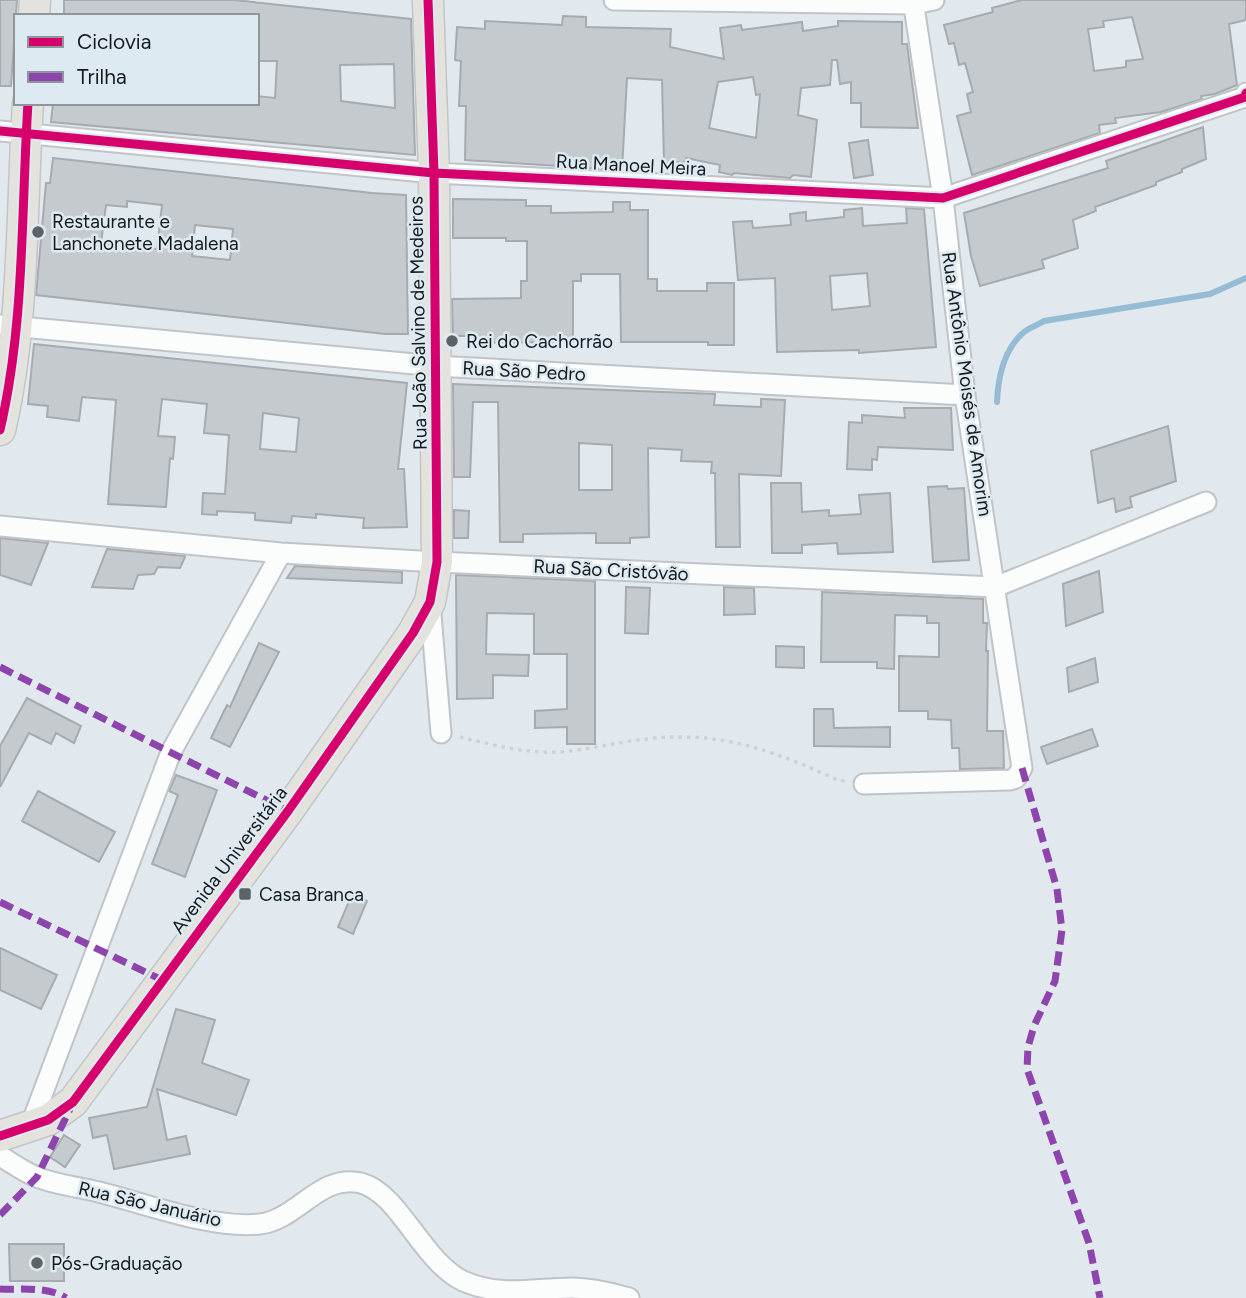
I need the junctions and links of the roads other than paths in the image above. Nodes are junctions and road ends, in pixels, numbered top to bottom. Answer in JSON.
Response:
{"nodes":[{"id":1,"x":429,"y":0,"type":"edge"},
{"id":2,"x":614,"y":0,"type":"edge"},
{"id":3,"x":920,"y":1,"type":"edge"},
{"id":4,"x":1245,"y":95,"type":"edge"},
{"id":5,"x":27,"y":105,"type":"edge"},
{"id":6,"x":13,"y":133,"type":"edge"},
{"id":7,"x":433,"y":173,"type":"junction"},
{"id":8,"x":943,"y":198,"type":"junction"},
{"id":9,"x":9,"y":326,"type":"edge"},
{"id":10,"x":436,"y":366,"type":"junction"},
{"id":11,"x":965,"y":395,"type":"junction"},
{"id":12,"x":0,"y":430,"type":"edge"},
{"id":13,"x":1206,"y":502,"type":"dead end"},
{"id":14,"x":0,"y":526,"type":"edge"},
{"id":15,"x":281,"y":553,"type":"junction"},
{"id":16,"x":437,"y":562,"type":"junction"},
{"id":17,"x":995,"y":587,"type":"junction"},
{"id":18,"x":430,"y":602,"type":"junction"},
{"id":19,"x":441,"y":733,"type":"road end"},
{"id":20,"x":864,"y":783,"type":"road end"},
{"id":21,"x":30,"y":1127,"type":"junction"},
{"id":22,"x":0,"y":1136,"type":"edge"},
{"id":23,"x":0,"y":1156,"type":"edge"},
{"id":24,"x":629,"y":1298,"type":"edge"}],
"edges":[{"from":1,"to":7,"type":"main road","name":"Rua João Salvino de Medeiros"},
{"from":2,"to":3,"type":"street"},
{"from":3,"to":8,"type":"street","name":"Rua Antônio Moisés de Amorim"},
{"from":4,"to":8,"type":"street","name":"Rua Manoel Meira"},
{"from":5,"to":6,"type":"main road"},
{"from":6,"to":7,"type":"street","name":"Rua Manoel Meira"},
{"from":6,"to":9,"type":"main road"},
{"from":7,"to":8,"type":"street","name":"Rua Manoel Meira"},
{"from":7,"to":10,"type":"main road","name":"Rua João Salvino de Medeiros"},
{"from":8,"to":11,"type":"street","name":"Rua Antônio Moisés de Amorim"},
{"from":9,"to":10,"type":"street","name":"Rua São Pedro"},
{"from":9,"to":12,"type":"main road"},
{"from":10,"to":11,"type":"street","name":"Rua São Pedro"},
{"from":10,"to":16,"type":"main road","name":"Rua João Salvino de Medeiros"},
{"from":11,"to":17,"type":"street","name":"Rua Antônio Moisés de Amorim"},
{"from":13,"to":17,"type":"street","name":"Rua São Cristóvão"},
{"from":14,"to":15,"type":"street","name":"Rua São Cristóvão"},
{"from":15,"to":16,"type":"street","name":"Rua São Cristóvão"},
{"from":15,"to":21,"type":"street"},
{"from":16,"to":17,"type":"street","name":"Rua São Cristóvão"},
{"from":16,"to":18,"type":"main road","name":"Avenida Universitária"},
{"from":17,"to":20,"type":"street","name":"Rua Antônio Moisés de Amorim"},
{"from":18,"to":19,"type":"street"},
{"from":18,"to":21,"type":"main road","name":"Avenida Universitária"},
{"from":21,"to":22,"type":"main road","name":"Avenida Universitária"},
{"from":23,"to":24,"type":"street","name":"Rua São Januário"}]}
